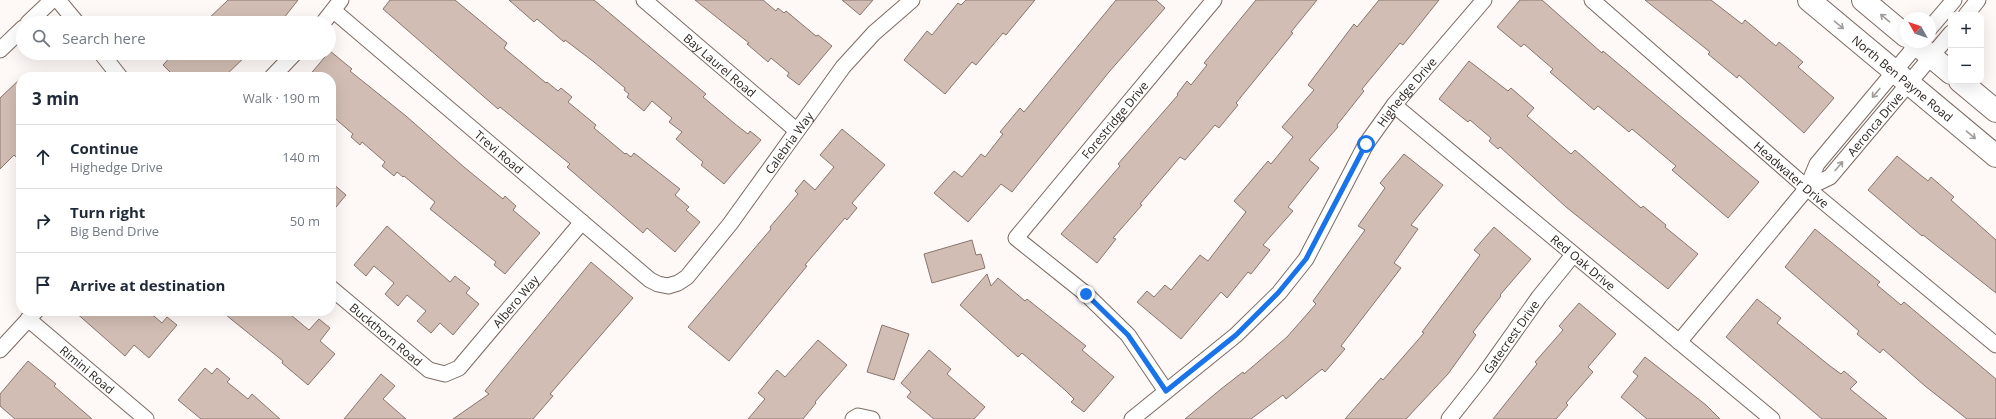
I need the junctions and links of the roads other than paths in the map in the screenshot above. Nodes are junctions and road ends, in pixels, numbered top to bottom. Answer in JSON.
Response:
{"nodes":[{"id":1,"x":52,"y":0,"type":"edge"},
{"id":2,"x":58,"y":0,"type":"edge"},
{"id":3,"x":644,"y":0,"type":"edge"},
{"id":4,"x":912,"y":0,"type":"edge"},
{"id":5,"x":1214,"y":0,"type":"edge"},
{"id":6,"x":1484,"y":0,"type":"edge"},
{"id":7,"x":1592,"y":0,"type":"edge"},
{"id":8,"x":1809,"y":0,"type":"edge"},
{"id":9,"x":1863,"y":0,"type":"edge"},
{"id":10,"x":1954,"y":0,"type":"edge"},
{"id":11,"x":1978,"y":0,"type":"edge"},
{"id":12,"x":338,"y":5,"type":"edge"},
{"id":13,"x":1968,"y":12,"type":"edge"},
{"id":14,"x":35,"y":16,"type":"edge"},
{"id":15,"x":71,"y":16,"type":"edge"},
{"id":16,"x":329,"y":16,"type":"edge"},
{"id":17,"x":1936,"y":22,"type":"edge"},
{"id":18,"x":1900,"y":28,"type":"edge"},
{"id":19,"x":1948,"y":34,"type":"edge"},
{"id":20,"x":16,"y":35,"type":"edge"},
{"id":21,"x":1936,"y":37,"type":"edge"},
{"id":22,"x":1916,"y":48,"type":"edge"},
{"id":23,"x":1925,"y":48,"type":"edge"},
{"id":24,"x":0,"y":50,"type":"edge"},
{"id":25,"x":107,"y":60,"type":"edge"},
{"id":26,"x":288,"y":60,"type":"edge"},
{"id":27,"x":1948,"y":70,"type":"edge"},
{"id":28,"x":116,"y":72,"type":"edge"},
{"id":29,"x":277,"y":72,"type":"edge"},
{"id":30,"x":1902,"y":77,"type":"junction"},
{"id":31,"x":1964,"y":84,"type":"edge"},
{"id":32,"x":1394,"y":105,"type":"junction"},
{"id":33,"x":1996,"y":111,"type":"edge"},
{"id":34,"x":796,"y":130,"type":"junction"},
{"id":35,"x":1996,"y":156,"type":"edge"},
{"id":36,"x":1807,"y":188,"type":"junction"},
{"id":37,"x":582,"y":222,"type":"junction"},
{"id":38,"x":1574,"y":255,"type":"junction"},
{"id":39,"x":668,"y":286,"type":"joint"},
{"id":40,"x":336,"y":292,"type":"edge"},
{"id":41,"x":31,"y":316,"type":"edge"},
{"id":42,"x":33,"y":316,"type":"edge"},
{"id":43,"x":1679,"y":342,"type":"junction"},
{"id":44,"x":1996,"y":344,"type":"edge"},
{"id":45,"x":0,"y":350,"type":"edge"},
{"id":46,"x":445,"y":374,"type":"joint"},
{"id":47,"x":1166,"y":391,"type":"junction"},
{"id":48,"x":146,"y":419,"type":"edge"},
{"id":49,"x":853,"y":419,"type":"edge"},
{"id":50,"x":872,"y":419,"type":"edge"},
{"id":51,"x":1132,"y":419,"type":"edge"},
{"id":52,"x":1449,"y":419,"type":"edge"},
{"id":53,"x":1772,"y":419,"type":"edge"}],
"edges":[{"from":1,"to":14,"type":"street"},
{"from":2,"to":15,"type":"street"},
{"from":3,"to":34,"type":"street","name":"Bay Laurel Road"},
{"from":4,"to":34,"type":"street","name":"Calebria Way"},
{"from":5,"to":47,"type":"street","name":"Forestridge Drive"},
{"from":6,"to":32,"type":"street","name":"Highedge Drive"},
{"from":7,"to":36,"type":"street","name":"Headwater Drive"},
{"from":8,"to":30,"type":"street","name":"North Ben Payne Road","one_way":true},
{"from":18,"to":9,"type":"street","one_way":true},
{"from":10,"to":17,"type":"street","name":"Aeronca Drive"},
{"from":11,"to":13,"type":"street"},
{"from":12,"to":16,"type":"street"},
{"from":12,"to":37,"type":"street","name":"Trevi Road"},
{"from":19,"to":21,"type":"street","name":"Aeronca Drive"},
{"from":20,"to":24,"type":"street"},
{"from":22,"to":30,"type":"street","name":"Aeronca Drive"},
{"from":23,"to":27,"type":"street"},
{"from":25,"to":28,"type":"street"},
{"from":26,"to":29,"type":"street"},
{"from":30,"to":35,"type":"street","name":"North Ben Payne Road","one_way":true},
{"from":30,"to":36,"type":"street","name":"Aeronca Drive"},
{"from":31,"to":33,"type":"street"},
{"from":32,"to":38,"type":"street","name":"Red Oak Drive"},
{"from":32,"to":47,"type":"street","name":"Highedge Drive"},
{"from":34,"to":39,"type":"street","name":"Calebria Way"},
{"from":36,"to":43,"type":"street","name":"Aeronca Drive"},
{"from":36,"to":44,"type":"street","name":"Headwater Drive"},
{"from":37,"to":39,"type":"street","name":"Trevi Road"},
{"from":37,"to":46,"type":"street","name":"Albero Way"},
{"from":38,"to":43,"type":"street","name":"Red Oak Drive"},
{"from":38,"to":52,"type":"street","name":"Gatecrest Drive"},
{"from":40,"to":46,"type":"street","name":"Buckthorn Road"},
{"from":41,"to":45,"type":"street"},
{"from":42,"to":48,"type":"street","name":"Rimini Road"},
{"from":43,"to":53,"type":"street","name":"Red Oak Drive"},
{"from":47,"to":51,"type":"street","name":"Highedge Drive"},
{"from":49,"to":50,"type":"street"}]}
